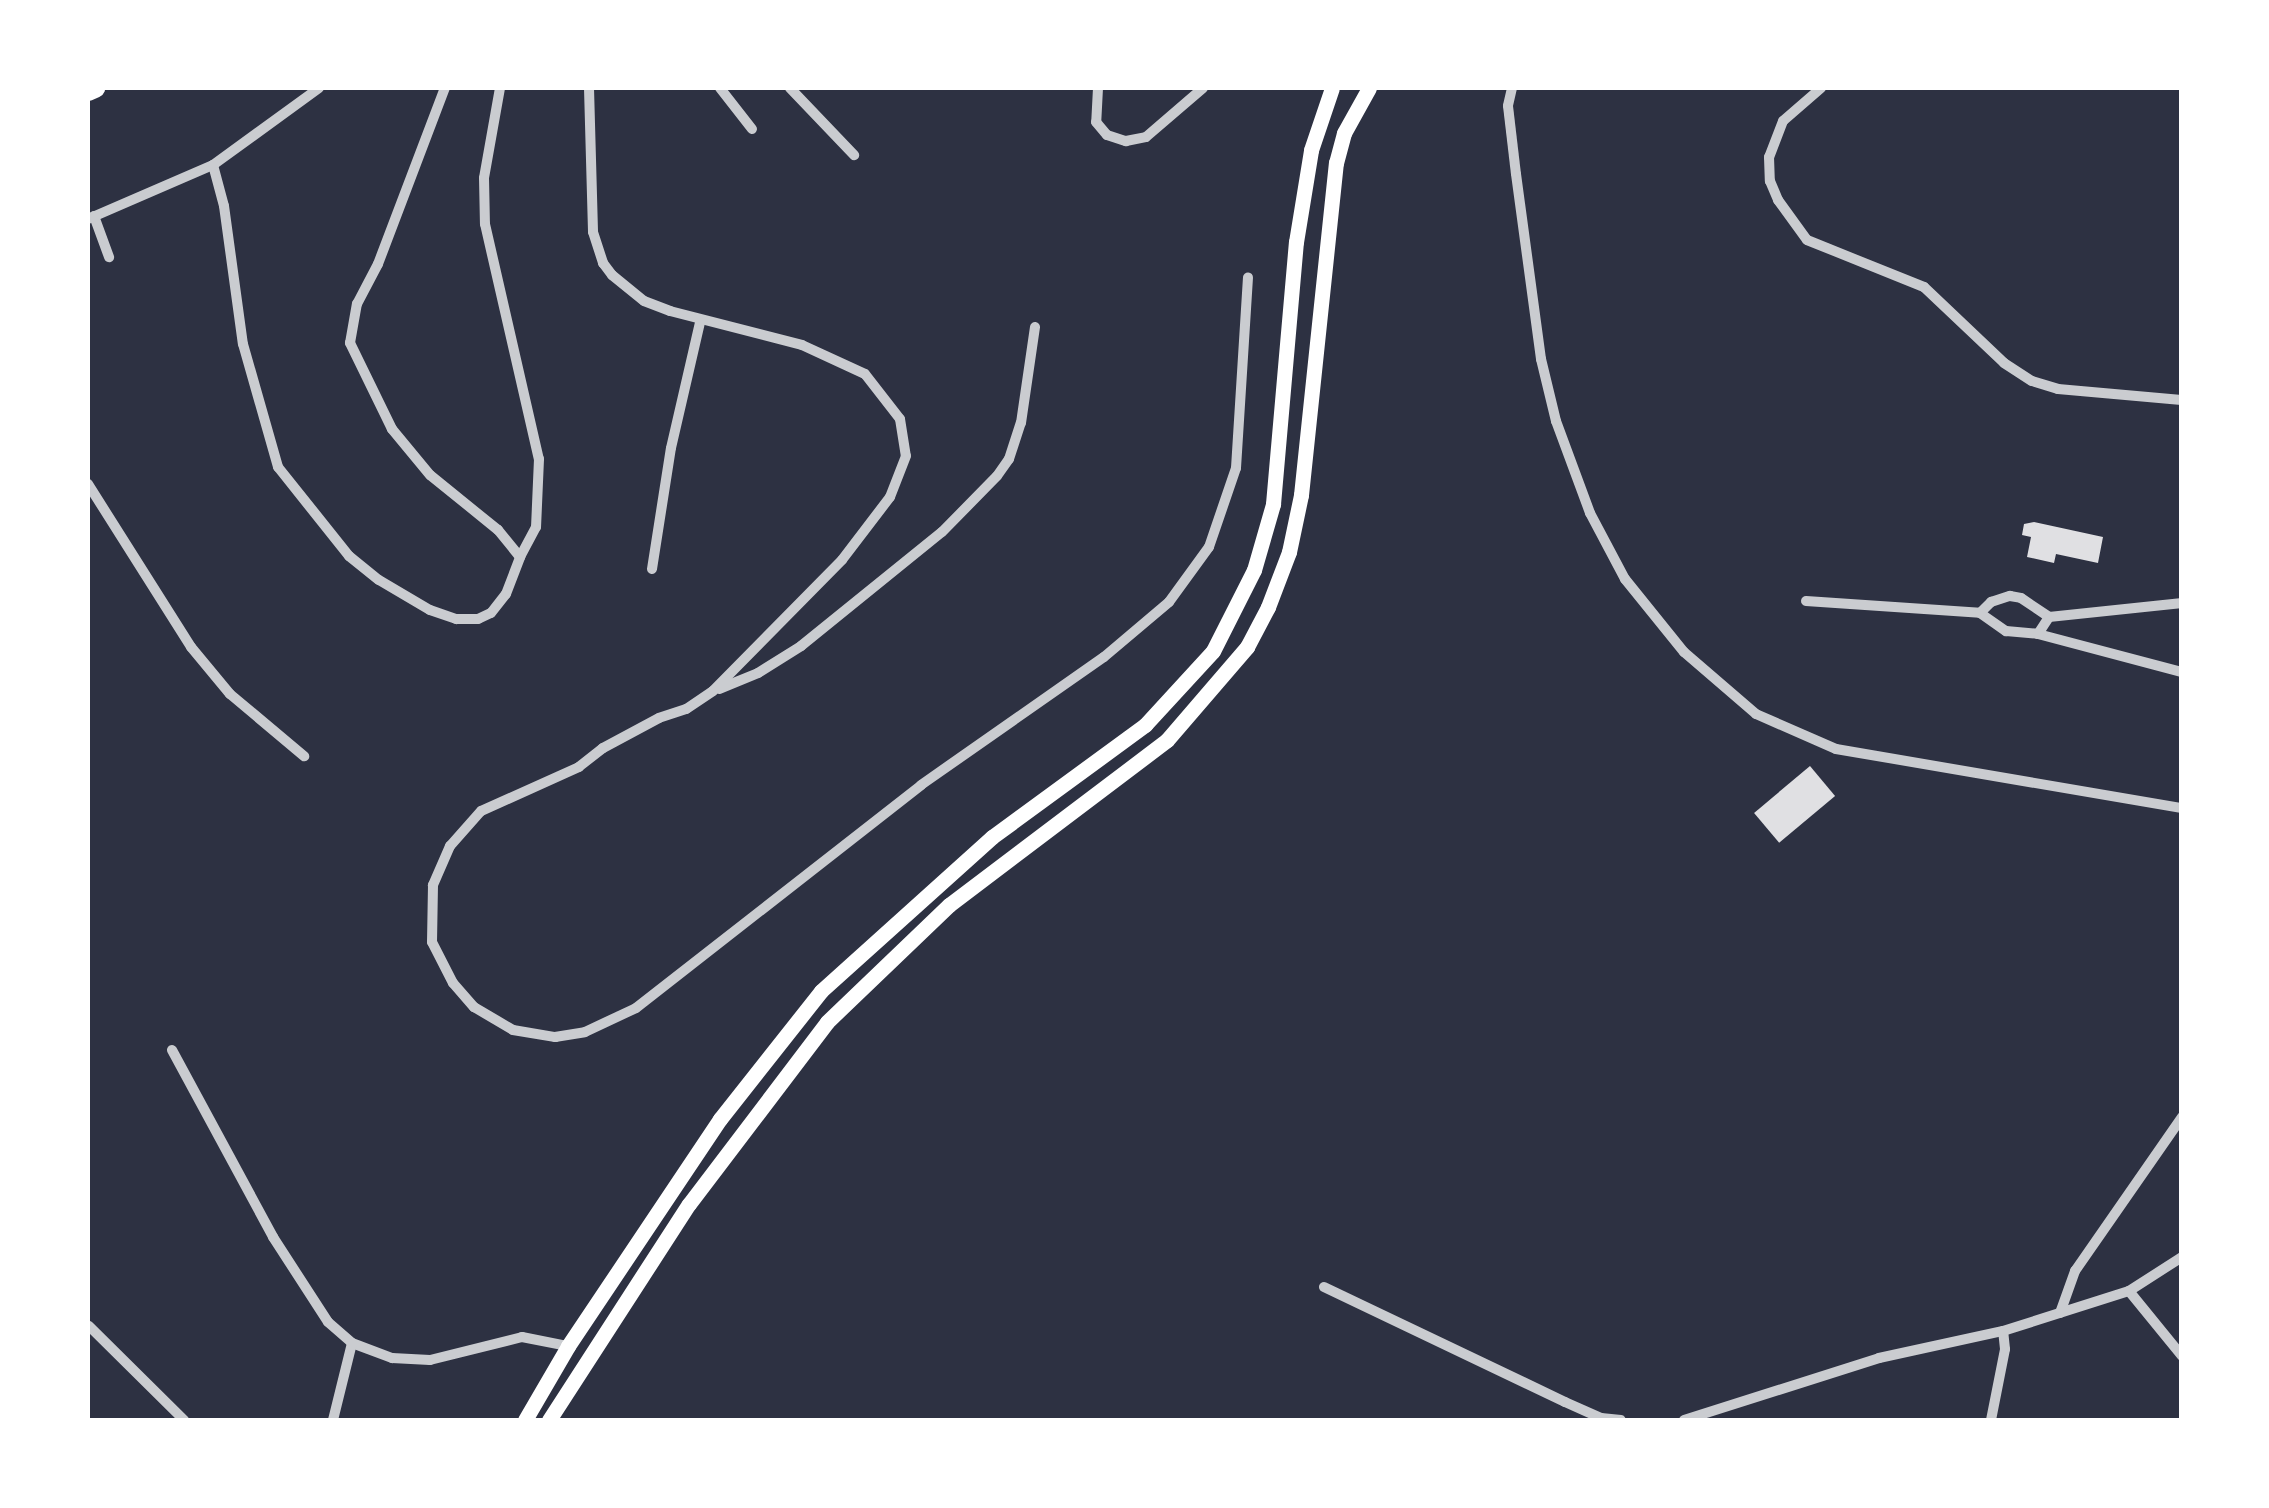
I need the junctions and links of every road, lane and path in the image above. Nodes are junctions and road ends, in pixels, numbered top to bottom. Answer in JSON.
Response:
{"nodes":[{"id":1,"x":95,"y":88,"type":"edge"},
{"id":2,"x":319,"y":88,"type":"edge"},
{"id":3,"x":444,"y":88,"type":"edge"},
{"id":4,"x":500,"y":88,"type":"edge"},
{"id":5,"x":589,"y":88,"type":"edge"},
{"id":6,"x":720,"y":88,"type":"edge"},
{"id":7,"x":790,"y":88,"type":"edge"},
{"id":8,"x":1098,"y":88,"type":"edge"},
{"id":9,"x":1203,"y":88,"type":"edge"},
{"id":10,"x":1332,"y":88,"type":"edge"},
{"id":11,"x":1368,"y":88,"type":"edge"},
{"id":12,"x":1512,"y":88,"type":"edge"},
{"id":13,"x":1821,"y":88,"type":"edge"},
{"id":14,"x":88,"y":91,"type":"edge"},
{"id":15,"x":752,"y":130,"type":"dead end"},
{"id":16,"x":854,"y":154,"type":"dead end"},
{"id":17,"x":213,"y":165,"type":"junction"},
{"id":18,"x":91,"y":218,"type":"edge"},
{"id":19,"x":109,"y":257,"type":"dead end"},
{"id":20,"x":1248,"y":277,"type":"dead end"},
{"id":21,"x":700,"y":322,"type":"junction"},
{"id":22,"x":1035,"y":327,"type":"dead end"},
{"id":23,"x":2182,"y":400,"type":"edge"},
{"id":24,"x":88,"y":484,"type":"edge"},
{"id":25,"x":520,"y":557,"type":"junction"},
{"id":26,"x":652,"y":569,"type":"dead end"},
{"id":27,"x":1806,"y":601,"type":"dead end"},
{"id":28,"x":2182,"y":603,"type":"edge"},
{"id":29,"x":1980,"y":613,"type":"junction"},
{"id":30,"x":2049,"y":618,"type":"junction"},
{"id":31,"x":2038,"y":634,"type":"junction"},
{"id":32,"x":2182,"y":672,"type":"edge"},
{"id":33,"x":713,"y":690,"type":"junction"},
{"id":34,"x":304,"y":756,"type":"dead end"},
{"id":35,"x":2182,"y":808,"type":"edge"},
{"id":36,"x":172,"y":1050,"type":"dead end"},
{"id":37,"x":2182,"y":1117,"type":"edge"},
{"id":38,"x":2182,"y":1257,"type":"edge"},
{"id":39,"x":1324,"y":1288,"type":"dead end"},
{"id":40,"x":2129,"y":1290,"type":"junction"},
{"id":41,"x":2060,"y":1313,"type":"junction"},
{"id":42,"x":90,"y":1326,"type":"edge"},
{"id":43,"x":2003,"y":1331,"type":"junction"},
{"id":44,"x":352,"y":1343,"type":"junction"},
{"id":45,"x":568,"y":1346,"type":"junction"},
{"id":46,"x":2182,"y":1356,"type":"edge"},
{"id":47,"x":184,"y":1420,"type":"edge"},
{"id":48,"x":334,"y":1420,"type":"edge"},
{"id":49,"x":525,"y":1420,"type":"edge"},
{"id":50,"x":549,"y":1420,"type":"edge"},
{"id":51,"x":1621,"y":1420,"type":"edge"},
{"id":52,"x":1684,"y":1420,"type":"edge"},
{"id":53,"x":1991,"y":1420,"type":"edge"}],
"edges":[{"from":1,"to":14,"type":"highway"},
{"from":2,"to":17,"type":"street"},
{"from":3,"to":25,"type":"street"},
{"from":4,"to":25,"type":"street"},
{"from":5,"to":21,"type":"street"},
{"from":6,"to":15,"type":"street"},
{"from":7,"to":16,"type":"street"},
{"from":8,"to":9,"type":"street"},
{"from":10,"to":45,"type":"main road"},
{"from":11,"to":50,"type":"main road"},
{"from":12,"to":35,"type":"street"},
{"from":13,"to":23,"type":"street"},
{"from":17,"to":18,"type":"street"},
{"from":17,"to":25,"type":"street"},
{"from":18,"to":19,"type":"street"},
{"from":20,"to":33,"type":"street"},
{"from":21,"to":26,"type":"street"},
{"from":21,"to":33,"type":"street"},
{"from":22,"to":33,"type":"street"},
{"from":24,"to":34,"type":"street"},
{"from":27,"to":29,"type":"street"},
{"from":28,"to":30,"type":"street"},
{"from":29,"to":30,"type":"street"},
{"from":29,"to":31,"type":"street"},
{"from":30,"to":31,"type":"street"},
{"from":31,"to":32,"type":"street"},
{"from":36,"to":44,"type":"street"},
{"from":37,"to":41,"type":"street"},
{"from":38,"to":40,"type":"street"},
{"from":39,"to":51,"type":"street"},
{"from":40,"to":41,"type":"street"},
{"from":40,"to":46,"type":"street"},
{"from":41,"to":43,"type":"street"},
{"from":42,"to":47,"type":"street"},
{"from":43,"to":52,"type":"street"},
{"from":43,"to":53,"type":"street"},
{"from":44,"to":45,"type":"street"},
{"from":44,"to":48,"type":"street"},
{"from":45,"to":49,"type":"main road"}]}
